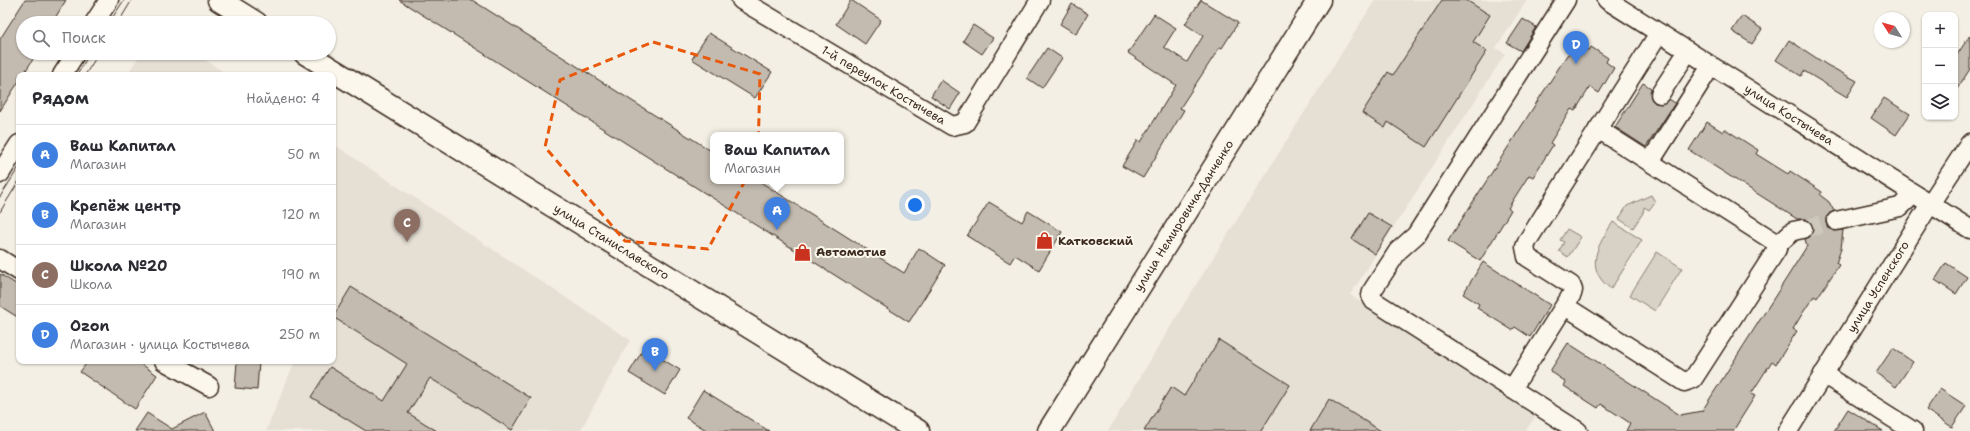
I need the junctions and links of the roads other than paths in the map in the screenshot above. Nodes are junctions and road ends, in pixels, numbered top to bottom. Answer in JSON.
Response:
{"nodes":[{"id":1,"x":108,"y":0,"type":"edge"},
{"id":2,"x":219,"y":0,"type":"edge"},
{"id":3,"x":741,"y":0,"type":"edge"},
{"id":4,"x":1040,"y":0,"type":"edge"},
{"id":5,"x":1319,"y":0,"type":"edge"},
{"id":6,"x":1566,"y":0,"type":"edge"},
{"id":7,"x":1607,"y":0,"type":"edge"},
{"id":8,"x":1631,"y":6,"type":"edge"},
{"id":9,"x":98,"y":16,"type":"edge"},
{"id":10,"x":245,"y":16,"type":"edge"},
{"id":11,"x":1659,"y":33,"type":"junction"},
{"id":12,"x":1688,"y":51,"type":"junction"},
{"id":13,"x":72,"y":60,"type":"edge"},
{"id":14,"x":316,"y":60,"type":"edge"},
{"id":15,"x":1711,"y":66,"type":"junction"},
{"id":16,"x":64,"y":72,"type":"edge"},
{"id":17,"x":336,"y":72,"type":"edge"},
{"id":18,"x":336,"y":72,"type":"edge"},
{"id":19,"x":1660,"y":94,"type":"dead end"},
{"id":20,"x":1598,"y":129,"type":"junction"},
{"id":21,"x":1970,"y":143,"type":"edge"},
{"id":22,"x":16,"y":149,"type":"edge"},
{"id":23,"x":1650,"y":162,"type":"junction"},
{"id":24,"x":0,"y":174,"type":"edge"},
{"id":25,"x":1914,"y":194,"type":"junction"},
{"id":26,"x":1930,"y":204,"type":"junction"},
{"id":27,"x":1836,"y":221,"type":"tunnel mouth"},
{"id":28,"x":1803,"y":229,"type":"tunnel mouth"},
{"id":29,"x":1970,"y":230,"type":"edge"},
{"id":30,"x":1777,"y":245,"type":"junction"},
{"id":31,"x":0,"y":259,"type":"edge"},
{"id":32,"x":16,"y":269,"type":"edge"},
{"id":33,"x":1565,"y":306,"type":"junction"},
{"id":34,"x":169,"y":364,"type":"edge"},
{"id":35,"x":1823,"y":374,"type":"junction"},
{"id":36,"x":209,"y":386,"type":"dead end"},
{"id":37,"x":1512,"y":389,"type":"junction"},
{"id":38,"x":918,"y":431,"type":"edge"},
{"id":39,"x":1049,"y":431,"type":"edge"},
{"id":40,"x":1578,"y":431,"type":"edge"},
{"id":41,"x":1788,"y":431,"type":"edge"},
{"id":42,"x":1913,"y":431,"type":"edge"}],
"edges":[{"from":1,"to":9,"type":"street"},
{"from":2,"to":10,"type":"main road"},
{"from":3,"to":4,"type":"street","name":"1-й переулок Костычева"},
{"from":5,"to":39,"type":"main road","name":"улица Немировича-Данченко"},
{"from":6,"to":37,"type":"street"},
{"from":7,"to":8,"type":"street","name":"улица Костычева"},
{"from":8,"to":11,"type":"street","name":"улица Костычева"},
{"from":11,"to":12,"type":"street","name":"улица Костычева"},
{"from":11,"to":20,"type":"street"},
{"from":12,"to":15,"type":"street","name":"улица Костычева"},
{"from":12,"to":19,"type":"street"},
{"from":13,"to":16,"type":"street"},
{"from":14,"to":17,"type":"main road","name":"улица Станиславского"},
{"from":15,"to":23,"type":"street"},
{"from":15,"to":25,"type":"street","name":"улица Костычева"},
{"from":18,"to":38,"type":"main road","name":"улица Станиславского"},
{"from":20,"to":23,"type":"street"},
{"from":20,"to":33,"type":"street"},
{"from":21,"to":26,"type":"street","name":"улица Успенского"},
{"from":22,"to":24,"type":"street"},
{"from":23,"to":30,"type":"street"},
{"from":25,"to":26,"type":"street","name":"улица Костычева"},
{"from":25,"to":27,"type":"street"},
{"from":26,"to":29,"type":"street","name":"улица Костычева"},
{"from":26,"to":35,"type":"street","name":"улица Успенского"},
{"from":28,"to":30,"type":"street"},
{"from":30,"to":33,"type":"street"},
{"from":31,"to":32,"type":"street"},
{"from":33,"to":37,"type":"street"},
{"from":34,"to":36,"type":"street"},
{"from":35,"to":41,"type":"street","name":"улица Успенского"},
{"from":35,"to":42,"type":"street"},
{"from":37,"to":40,"type":"street"}]}
